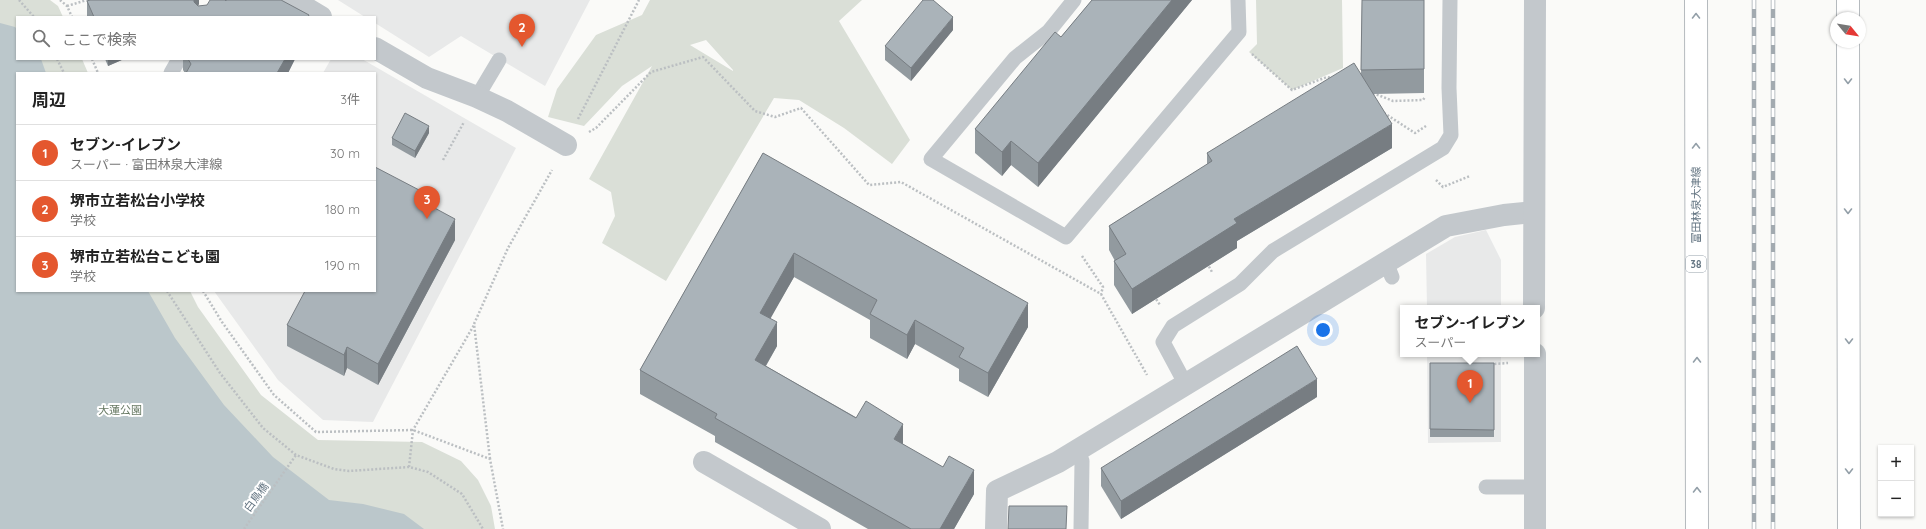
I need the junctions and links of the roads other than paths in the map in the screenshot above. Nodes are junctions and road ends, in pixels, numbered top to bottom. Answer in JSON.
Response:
{"nodes":[{"id":1,"x":294,"y":0,"type":"edge"},
{"id":2,"x":1074,"y":0,"type":"edge"},
{"id":3,"x":1238,"y":0,"type":"edge"},
{"id":4,"x":1450,"y":0,"type":"edge"},
{"id":5,"x":1535,"y":0,"type":"edge"},
{"id":6,"x":1696,"y":0,"type":"edge"},
{"id":7,"x":1848,"y":0,"type":"edge"},
{"id":8,"x":1848,"y":12,"type":"edge"},
{"id":9,"x":319,"y":16,"type":"edge"},
{"id":10,"x":1848,"y":48,"type":"edge"},
{"id":11,"x":376,"y":49,"type":"edge"},
{"id":12,"x":178,"y":60,"type":"edge"},
{"id":13,"x":499,"y":60,"type":"dead end"},
{"id":14,"x":172,"y":72,"type":"edge"},
{"id":15,"x":477,"y":97,"type":"junction"},
{"id":16,"x":566,"y":145,"type":"road end"},
{"id":17,"x":1534,"y":212,"type":"junction"},
{"id":18,"x":1534,"y":305,"type":"edge"},
{"id":19,"x":1535,"y":357,"type":"edge"},
{"id":20,"x":1186,"y":385,"type":"junction"},
{"id":21,"x":1078,"y":449,"type":"junction"},
{"id":22,"x":704,"y":462,"type":"dead end"},
{"id":23,"x":1486,"y":487,"type":"dead end"},
{"id":24,"x":1535,"y":487,"type":"junction"},
{"id":25,"x":820,"y":529,"type":"edge"},
{"id":26,"x":996,"y":529,"type":"edge"},
{"id":27,"x":1081,"y":529,"type":"edge"},
{"id":28,"x":1536,"y":529,"type":"edge"},
{"id":29,"x":1697,"y":529,"type":"edge"},
{"id":30,"x":1849,"y":529,"type":"edge"}],
"edges":[{"from":1,"to":9,"type":"street"},
{"from":2,"to":3,"type":"lane"},
{"from":4,"to":20,"type":"lane"},
{"from":5,"to":17,"type":"street"},
{"from":29,"to":6,"type":"main road","name":"富田林泉大津線","number":"38","one_way":true},
{"from":7,"to":8,"type":"main road"},
{"from":10,"to":30,"type":"main road","one_way":true},
{"from":11,"to":15,"type":"street"},
{"from":12,"to":14,"type":"lane"},
{"from":13,"to":15,"type":"lane"},
{"from":15,"to":16,"type":"street"},
{"from":17,"to":18,"type":"street"},
{"from":17,"to":20,"type":"street"},
{"from":19,"to":24,"type":"street"},
{"from":20,"to":21,"type":"street"},
{"from":21,"to":26,"type":"street"},
{"from":21,"to":27,"type":"lane"},
{"from":22,"to":25,"type":"street"},
{"from":23,"to":24,"type":"lane"},
{"from":24,"to":28,"type":"street"}]}
